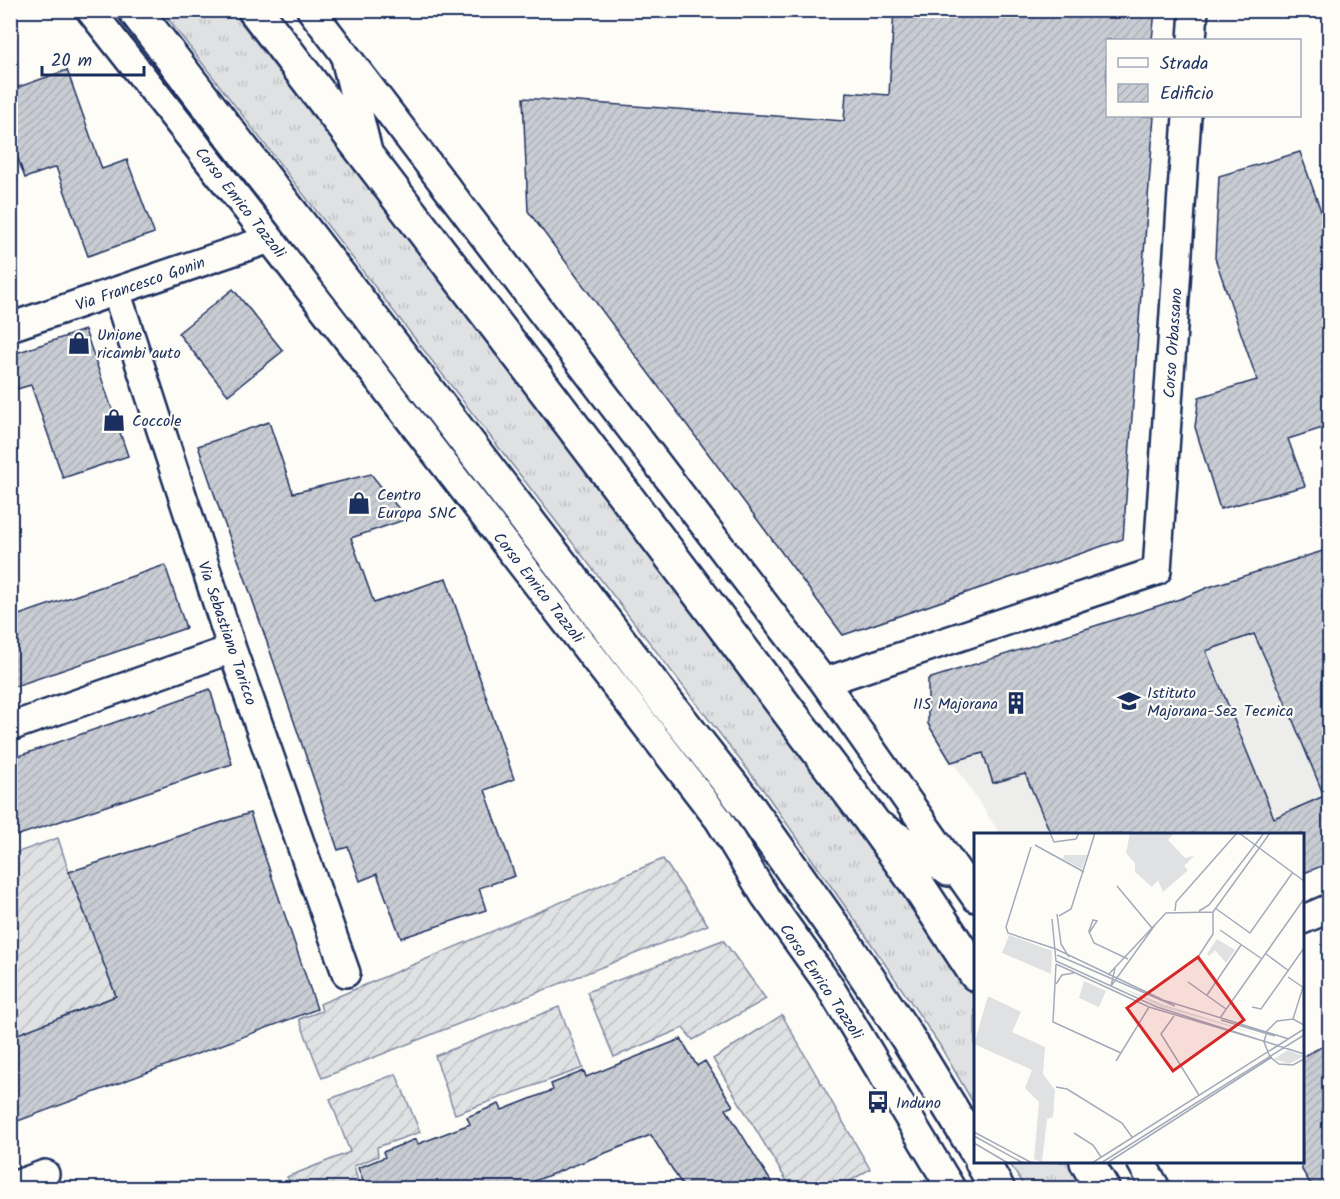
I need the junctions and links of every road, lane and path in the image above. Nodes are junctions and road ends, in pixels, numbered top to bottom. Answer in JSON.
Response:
{"nodes":[{"id":1,"x":90,"y":10,"type":"edge"},
{"id":2,"x":135,"y":10,"type":"edge"},
{"id":3,"x":255,"y":10,"type":"edge"},
{"id":4,"x":311,"y":10,"type":"edge"},
{"id":5,"x":1194,"y":10,"type":"edge"},
{"id":6,"x":1192,"y":39,"type":"edge"},
{"id":7,"x":344,"y":53,"type":"junction"},
{"id":8,"x":1187,"y":117,"type":"edge"},
{"id":9,"x":371,"y":163,"type":"junction"},
{"id":10,"x":270,"y":239,"type":"junction"},
{"id":11,"x":116,"y":291,"type":"junction"},
{"id":12,"x":10,"y":327,"type":"edge"},
{"id":13,"x":232,"y":649,"type":"junction"},
{"id":14,"x":824,"y":682,"type":"junction"},
{"id":15,"x":10,"y":727,"type":"edge"},
{"id":16,"x":870,"y":819,"type":"junction"},
{"id":17,"x":971,"y":892,"type":"edge"},
{"id":18,"x":1329,"y":908,"type":"edge"},
{"id":19,"x":1304,"y":919,"type":"edge"},
{"id":20,"x":974,"y":972,"type":"edge"},
{"id":21,"x":346,"y":973,"type":"dead end"},
{"id":22,"x":974,"y":1148,"type":"edge"},
{"id":23,"x":983,"y":1163,"type":"edge"},
{"id":24,"x":1088,"y":1163,"type":"edge"},
{"id":25,"x":1142,"y":1163,"type":"edge"},
{"id":26,"x":45,"y":1174,"type":"dead end"},
{"id":27,"x":10,"y":1187,"type":"edge"},
{"id":28,"x":951,"y":1188,"type":"edge"},
{"id":29,"x":997,"y":1188,"type":"edge"},
{"id":30,"x":1102,"y":1188,"type":"edge"},
{"id":31,"x":1156,"y":1188,"type":"edge"}],
"edges":[{"from":1,"to":10,"type":"street","name":"Corso Enrico Tazzoli"},
{"from":2,"to":22,"type":"street","name":"Corso Enrico Tazzoli"},
{"from":3,"to":9,"type":"street"},
{"from":4,"to":7,"type":"street"},
{"from":5,"to":6,"type":"street"},
{"from":7,"to":9,"type":"street"},
{"from":7,"to":14,"type":"street"},
{"from":8,"to":14,"type":"street","name":"Corso Orbassano"},
{"from":9,"to":16,"type":"street"},
{"from":10,"to":11,"type":"street","name":"Via Francesco Gonin"},
{"from":10,"to":28,"type":"street","name":"Corso Enrico Tazzoli"},
{"from":11,"to":12,"type":"street","name":"Via Francesco Gonin"},
{"from":11,"to":13,"type":"street","name":"Via Sebastiano Taricco"},
{"from":13,"to":15,"type":"street"},
{"from":13,"to":21,"type":"street","name":"Via Sebastiano Taricco"},
{"from":14,"to":17,"type":"street"},
{"from":16,"to":17,"type":"street"},
{"from":16,"to":20,"type":"street"},
{"from":18,"to":19,"type":"street"},
{"from":23,"to":29,"type":"street"},
{"from":24,"to":30,"type":"street"},
{"from":25,"to":31,"type":"street"},
{"from":26,"to":27,"type":"street"}]}
